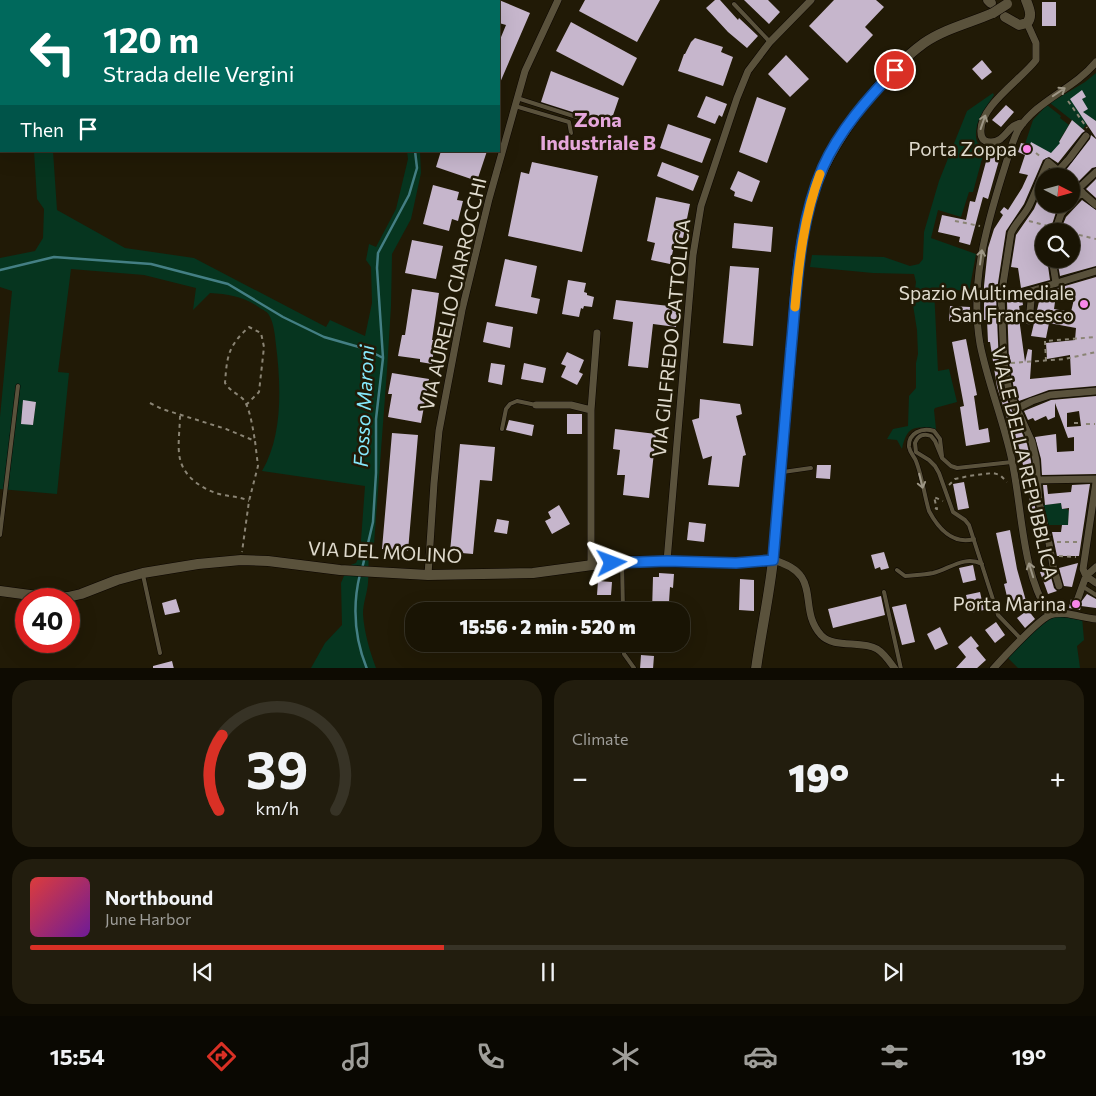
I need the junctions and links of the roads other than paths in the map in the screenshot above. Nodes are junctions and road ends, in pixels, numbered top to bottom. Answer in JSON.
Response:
{"nodes":[{"id":1,"x":558,"y":0,"type":"edge"},
{"id":2,"x":811,"y":0,"type":"edge"},
{"id":3,"x":1026,"y":0,"type":"edge"},
{"id":4,"x":1010,"y":2,"type":"edge"},
{"id":5,"x":734,"y":4,"type":"dead end"},
{"id":6,"x":991,"y":5,"type":"edge"},
{"id":7,"x":1005,"y":17,"type":"dead end"},
{"id":8,"x":1027,"y":23,"type":"junction"},
{"id":9,"x":770,"y":42,"type":"junction"},
{"id":10,"x":1096,"y":62,"type":"edge"},
{"id":11,"x":517,"y":98,"type":"junction"},
{"id":12,"x":515,"y":106,"type":"junction"},
{"id":13,"x":589,"y":121,"type":"dead end"},
{"id":14,"x":1023,"y":123,"type":"junction"},
{"id":15,"x":571,"y":133,"type":"dead end"},
{"id":16,"x":1088,"y":134,"type":"road end"},
{"id":17,"x":1045,"y":168,"type":"edge"},
{"id":18,"x":1054,"y":168,"type":"edge"},
{"id":19,"x":1064,"y":168,"type":"edge"},
{"id":20,"x":1096,"y":172,"type":"edge"},
{"id":21,"x":1080,"y":191,"type":"joint"},
{"id":22,"x":1035,"y":192,"type":"edge"},
{"id":23,"x":1096,"y":205,"type":"edge"},
{"id":24,"x":1054,"y":268,"type":"edge"},
{"id":25,"x":1096,"y":271,"type":"edge"},
{"id":26,"x":1056,"y":283,"type":"junction"},
{"id":27,"x":1032,"y":291,"type":"junction"},
{"id":28,"x":1002,"y":297,"type":"junction"},
{"id":29,"x":1029,"y":322,"type":"dead end"},
{"id":30,"x":597,"y":333,"type":"dead end"},
{"id":31,"x":18,"y":386,"type":"dead end"},
{"id":32,"x":1096,"y":391,"type":"edge"},
{"id":33,"x":536,"y":405,"type":"joint"},
{"id":34,"x":1016,"y":409,"type":"junction"},
{"id":35,"x":591,"y":410,"type":"junction"},
{"id":36,"x":502,"y":429,"type":"dead end"},
{"id":37,"x":942,"y":458,"type":"junction"},
{"id":38,"x":1012,"y":462,"type":"junction"},
{"id":39,"x":811,"y":468,"type":"dead end"},
{"id":40,"x":780,"y":472,"type":"junction"},
{"id":41,"x":1037,"y":480,"type":"junction"},
{"id":42,"x":1096,"y":481,"type":"edge"},
{"id":43,"x":1094,"y":503,"type":"edge"},
{"id":44,"x":0,"y":535,"type":"edge"},
{"id":45,"x":974,"y":540,"type":"junction"},
{"id":46,"x":773,"y":560,"type":"junction"},
{"id":47,"x":667,"y":561,"type":"junction"},
{"id":48,"x":622,"y":562,"type":"junction"},
{"id":49,"x":982,"y":564,"type":"junction"},
{"id":50,"x":591,"y":565,"type":"junction"},
{"id":51,"x":1096,"y":568,"type":"edge"},
{"id":52,"x":897,"y":570,"type":"dead end"},
{"id":53,"x":143,"y":573,"type":"junction"},
{"id":54,"x":428,"y":575,"type":"junction"},
{"id":55,"x":1086,"y":576,"type":"junction"},
{"id":56,"x":1096,"y":583,"type":"edge"},
{"id":57,"x":1059,"y":586,"type":"dead end"},
{"id":58,"x":1082,"y":586,"type":"junction"},
{"id":59,"x":0,"y":591,"type":"edge"},
{"id":60,"x":884,"y":592,"type":"dead end"},
{"id":61,"x":1096,"y":595,"type":"edge"},
{"id":62,"x":1077,"y":600,"type":"tunnel mouth"},
{"id":63,"x":623,"y":602,"type":"edge"},
{"id":64,"x":1050,"y":615,"type":"junction"},
{"id":65,"x":1096,"y":619,"type":"edge"},
{"id":66,"x":1022,"y":640,"type":"junction"},
{"id":67,"x":624,"y":652,"type":"edge"},
{"id":68,"x":160,"y":653,"type":"dead end"},
{"id":69,"x":634,"y":668,"type":"edge"},
{"id":70,"x":756,"y":668,"type":"edge"},
{"id":71,"x":895,"y":668,"type":"edge"},
{"id":72,"x":901,"y":668,"type":"edge"},
{"id":73,"x":993,"y":668,"type":"edge"}],
"edges":[{"from":1,"to":11,"type":"street","name":"VIA AURELIO CIARROCCHI"},
{"from":2,"to":9,"type":"street","name":"VIA GILFREDO CATTOLICA"},
{"from":3,"to":8,"type":"street"},
{"from":4,"to":6,"type":"street","bridge":true},
{"from":5,"to":9,"type":"lane"},
{"from":6,"to":40,"type":"street"},
{"from":7,"to":8,"type":"street"},
{"from":14,"to":8,"type":"street","one_way":true},
{"from":9,"to":47,"type":"street","name":"VIA GILFREDO CATTOLICA"},
{"from":14,"to":10,"type":"street","name":"VIALE DELLA REPUBBLICA","one_way":true},
{"from":11,"to":12,"type":"street","name":"VIA AURELIO CIARROCCHI"},
{"from":11,"to":13,"type":"lane"},
{"from":12,"to":15,"type":"lane"},
{"from":12,"to":54,"type":"street","name":"VIA AURELIO CIARROCCHI"},
{"from":38,"to":14,"type":"street","name":"VIALE DELLA REPUBBLICA","one_way":true},
{"from":16,"to":19,"type":"street"},
{"from":17,"to":18,"type":"street"},
{"from":20,"to":21,"type":"street"},
{"from":21,"to":23,"type":"street"},
{"from":22,"to":28,"type":"street"},
{"from":24,"to":26,"type":"street"},
{"from":25,"to":26,"type":"street"},
{"from":26,"to":27,"type":"street"},
{"from":27,"to":28,"type":"street"},
{"from":27,"to":29,"type":"street"},
{"from":28,"to":34,"type":"street"},
{"from":30,"to":35,"type":"street"},
{"from":31,"to":44,"type":"lane"},
{"from":32,"to":34,"type":"street"},
{"from":33,"to":35,"type":"street"},
{"from":33,"to":36,"type":"lane"},
{"from":34,"to":41,"type":"street"},
{"from":35,"to":50,"type":"street"},
{"from":37,"to":38,"type":"lane"},
{"from":37,"to":45,"type":"lane"},
{"from":37,"to":45,"type":"lane","one_way":true},
{"from":64,"to":38,"type":"street","name":"VIALE DELLA REPUBBLICA","one_way":true},
{"from":39,"to":40,"type":"lane"},
{"from":40,"to":46,"type":"street"},
{"from":41,"to":42,"type":"street"},
{"from":41,"to":57,"type":"street"},
{"from":42,"to":43,"type":"street"},
{"from":43,"to":55,"type":"street"},
{"from":45,"to":49,"type":"lane"},
{"from":46,"to":47,"type":"street","name":"VIA DEL MOLINO"},
{"from":46,"to":70,"type":"street"},
{"from":46,"to":71,"type":"street"},
{"from":47,"to":48,"type":"street","name":"VIA DEL MOLINO"},
{"from":48,"to":50,"type":"street","name":"VIA DEL MOLINO"},
{"from":48,"to":63,"type":"lane"},
{"from":49,"to":52,"type":"lane"},
{"from":49,"to":66,"type":"lane"},
{"from":50,"to":54,"type":"street","name":"VIA DEL MOLINO"},
{"from":51,"to":55,"type":"street"},
{"from":53,"to":54,"type":"street","name":"VIA DEL MOLINO"},
{"from":53,"to":59,"type":"street","name":"VIA DEL MOLINO"},
{"from":53,"to":68,"type":"lane"},
{"from":55,"to":56,"type":"street"},
{"from":55,"to":58,"type":"street"},
{"from":58,"to":61,"type":"lane"},
{"from":58,"to":62,"type":"street"},
{"from":60,"to":72,"type":"lane"},
{"from":64,"to":65,"type":"street"},
{"from":64,"to":66,"type":"street"},
{"from":66,"to":73,"type":"street"},
{"from":67,"to":69,"type":"lane"}]}
